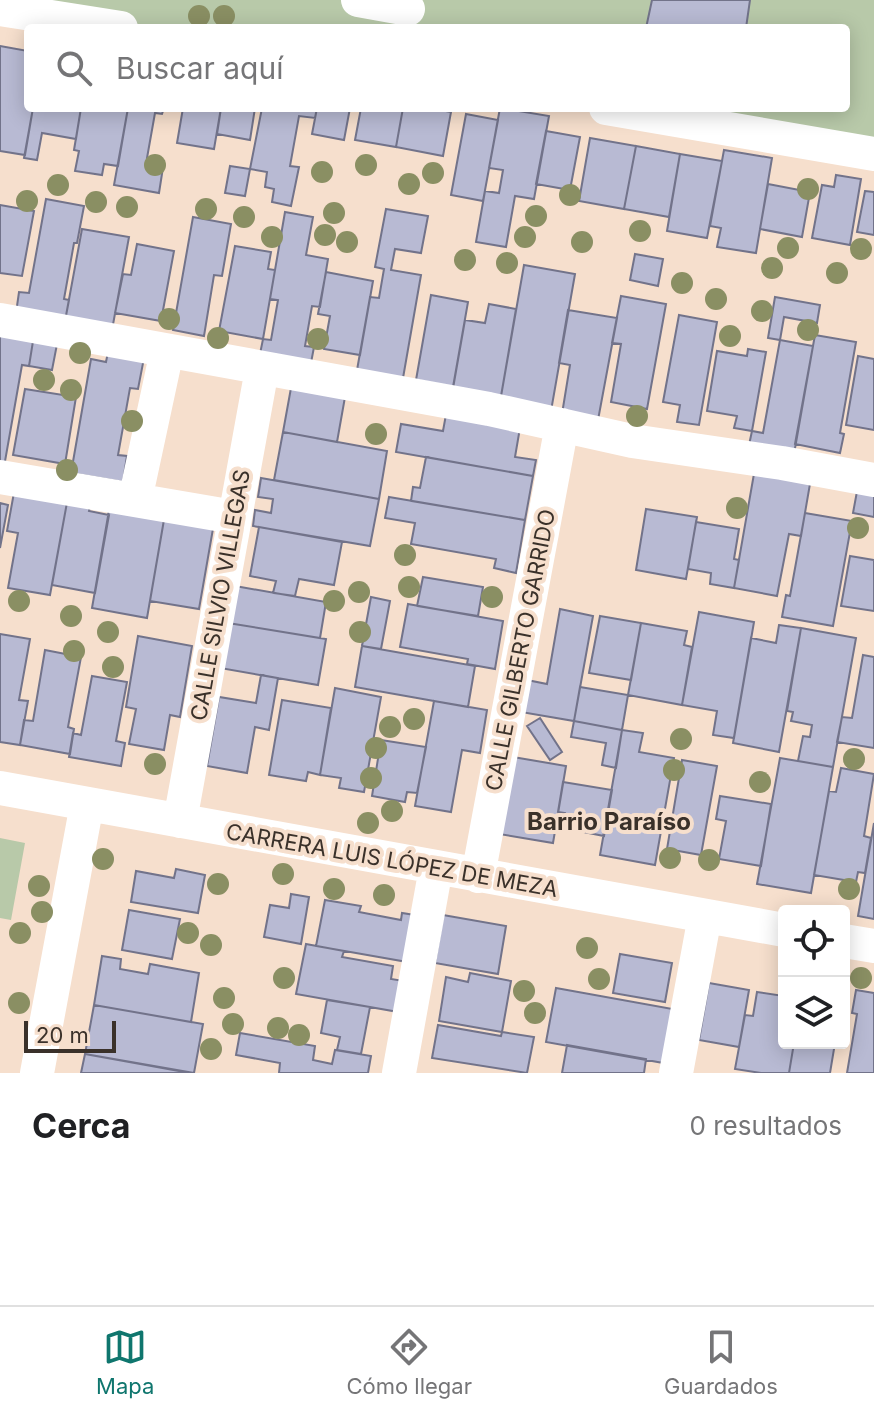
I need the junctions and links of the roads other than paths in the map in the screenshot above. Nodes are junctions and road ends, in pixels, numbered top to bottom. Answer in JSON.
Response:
{"nodes":[{"id":1,"x":358,"y":0,"type":"edge"},
{"id":2,"x":0,"y":9,"type":"edge"},
{"id":3,"x":408,"y":9,"type":"dead end"},
{"id":4,"x":96,"y":24,"type":"edge"},
{"id":5,"x":629,"y":112,"type":"edge"},
{"id":6,"x":874,"y":154,"type":"edge"},
{"id":7,"x":0,"y":320,"type":"edge"},
{"id":8,"x":167,"y":351,"type":"junction"},
{"id":9,"x":262,"y":369,"type":"junction"},
{"id":10,"x":562,"y":425,"type":"junction"},
{"id":11,"x":0,"y":477,"type":"edge"},
{"id":12,"x":874,"y":480,"type":"edge"},
{"id":13,"x":135,"y":500,"type":"junction"},
{"id":14,"x":234,"y":517,"type":"junction"},
{"id":15,"x":0,"y":788,"type":"edge"},
{"id":16,"x":87,"y":804,"type":"junction"},
{"id":17,"x":180,"y":821,"type":"junction"},
{"id":18,"x":436,"y":868,"type":"junction"},
{"id":19,"x":478,"y":876,"type":"junction"},
{"id":20,"x":705,"y":916,"type":"junction"},
{"id":21,"x":778,"y":929,"type":"edge"},
{"id":22,"x":850,"y":942,"type":"edge"},
{"id":23,"x":874,"y":946,"type":"edge"},
{"id":24,"x":37,"y":1073,"type":"edge"},
{"id":25,"x":399,"y":1073,"type":"edge"},
{"id":26,"x":676,"y":1073,"type":"edge"}],
"edges":[{"from":1,"to":3,"type":"street"},
{"from":2,"to":4,"type":"street"},
{"from":5,"to":6,"type":"street"},
{"from":7,"to":8,"type":"street"},
{"from":8,"to":9,"type":"street"},
{"from":8,"to":13,"type":"street"},
{"from":9,"to":10,"type":"street"},
{"from":9,"to":14,"type":"street","name":"CALLE SILVIO VILLEGAS"},
{"from":10,"to":12,"type":"street"},
{"from":10,"to":19,"type":"street","name":"CALLE GILBERTO GARRIDO"},
{"from":11,"to":13,"type":"street"},
{"from":13,"to":14,"type":"street"},
{"from":14,"to":17,"type":"street","name":"CALLE SILVIO VILLEGAS"},
{"from":15,"to":16,"type":"street","name":"CARRERA LUIS LÓPEZ DE MEZA"},
{"from":16,"to":17,"type":"street","name":"CARRERA LUIS LÓPEZ DE MEZA"},
{"from":16,"to":24,"type":"street"},
{"from":17,"to":18,"type":"street","name":"CARRERA LUIS LÓPEZ DE MEZA"},
{"from":18,"to":19,"type":"street","name":"CARRERA LUIS LÓPEZ DE MEZA"},
{"from":18,"to":25,"type":"street"},
{"from":19,"to":20,"type":"street","name":"CARRERA LUIS LÓPEZ DE MEZA"},
{"from":20,"to":21,"type":"street","name":"CARRERA LUIS LÓPEZ DE MEZA"},
{"from":20,"to":26,"type":"street"},
{"from":22,"to":23,"type":"street"}]}
